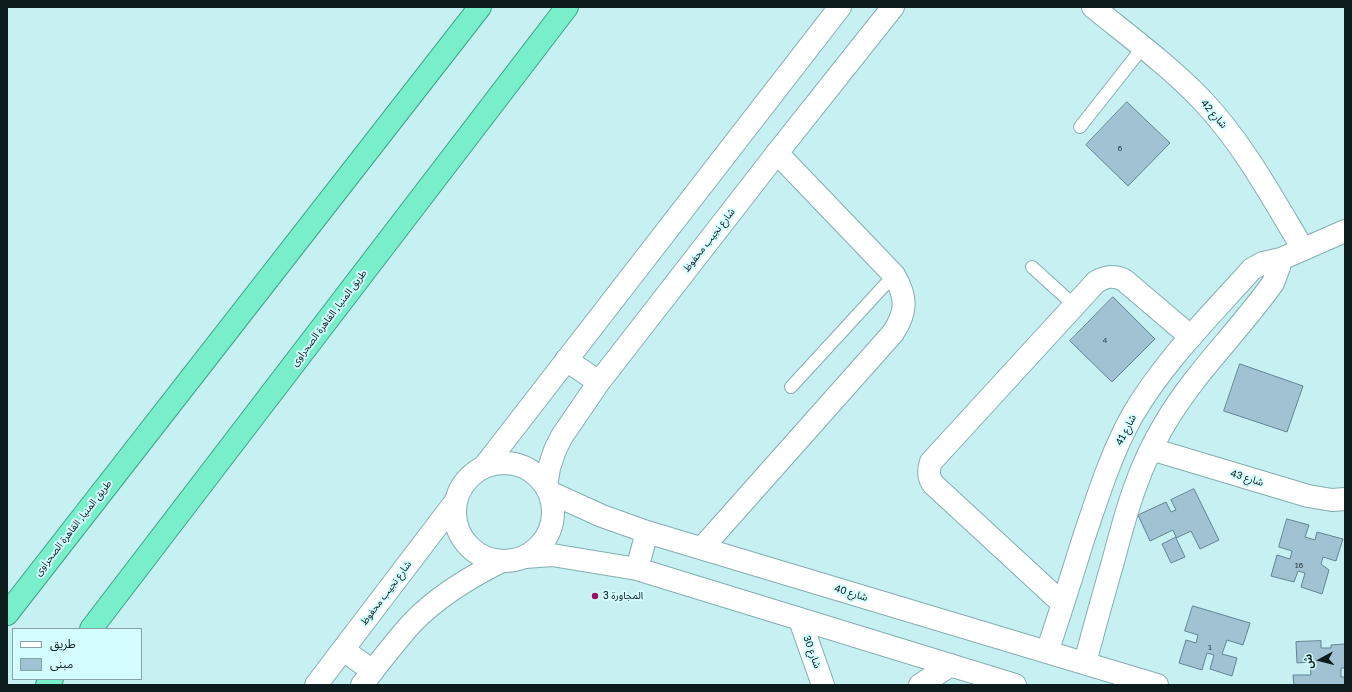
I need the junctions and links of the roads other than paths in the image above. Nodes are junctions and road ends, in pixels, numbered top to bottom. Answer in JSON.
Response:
{"nodes":[{"id":1,"x":480,"y":7,"type":"edge"},
{"id":2,"x":567,"y":7,"type":"edge"},
{"id":3,"x":840,"y":7,"type":"edge"},
{"id":4,"x":893,"y":7,"type":"edge"},
{"id":5,"x":1093,"y":7,"type":"edge"},
{"id":6,"x":1143,"y":47,"type":"junction"},
{"id":7,"x":1080,"y":127,"type":"dead end"},
{"id":8,"x":777,"y":153,"type":"junction"},
{"id":9,"x":1345,"y":231,"type":"edge"},
{"id":10,"x":1303,"y":249,"type":"junction"},
{"id":11,"x":1281,"y":259,"type":"junction"},
{"id":12,"x":1032,"y":267,"type":"dead end"},
{"id":13,"x":894,"y":275,"type":"junction"},
{"id":14,"x":1075,"y":306,"type":"junction"},
{"id":15,"x":1191,"y":337,"type":"junction"},
{"id":16,"x":566,"y":360,"type":"junction"},
{"id":17,"x":599,"y":382,"type":"junction"},
{"id":18,"x":792,"y":387,"type":"dead end"},
{"id":19,"x":1151,"y":449,"type":"junction"},
{"id":20,"x":483,"y":468,"type":"junction"},
{"id":21,"x":547,"y":489,"type":"junction"},
{"id":22,"x":1345,"y":499,"type":"edge"},
{"id":23,"x":456,"y":501,"type":"junction"},
{"id":24,"x":647,"y":532,"type":"junction"},
{"id":25,"x":702,"y":548,"type":"junction"},
{"id":26,"x":525,"y":557,"type":"junction"},
{"id":27,"x":500,"y":562,"type":"junction"},
{"id":28,"x":637,"y":569,"type":"junction"},
{"id":29,"x":1063,"y":604,"type":"junction"},
{"id":30,"x":7,"y":614,"type":"edge"},
{"id":31,"x":800,"y":620,"type":"junction"},
{"id":32,"x":92,"y":628,"type":"edge"},
{"id":33,"x":343,"y":650,"type":"junction"},
{"id":34,"x":1047,"y":652,"type":"junction"},
{"id":35,"x":1085,"y":663,"type":"junction"},
{"id":36,"x":951,"y":665,"type":"junction"},
{"id":37,"x":367,"y":678,"type":"edge"},
{"id":38,"x":316,"y":685,"type":"edge"},
{"id":39,"x":822,"y":685,"type":"edge"},
{"id":40,"x":920,"y":685,"type":"edge"},
{"id":41,"x":1015,"y":685,"type":"edge"},
{"id":42,"x":1157,"y":685,"type":"edge"}],
"edges":[{"from":1,"to":30,"type":"highway","name":"طريق المنيا, القاهرة الصحراوى"},
{"from":2,"to":32,"type":"highway","name":"طريق المنيا, القاهرة الصحراوى"},
{"from":3,"to":16,"type":"street"},
{"from":4,"to":8,"type":"street","name":"شارع نجيب محفوظ"},
{"from":5,"to":6,"type":"street","name":"شارع 42"},
{"from":6,"to":7,"type":"lane"},
{"from":6,"to":10,"type":"street","name":"شارع 42"},
{"from":8,"to":13,"type":"street"},
{"from":8,"to":17,"type":"street","name":"شارع نجيب محفوظ"},
{"from":9,"to":10,"type":"street","name":"شارع 41"},
{"from":10,"to":11,"type":"street","name":"شارع 41"},
{"from":11,"to":15,"type":"street","name":"شارع 41"},
{"from":11,"to":19,"type":"street"},
{"from":12,"to":14,"type":"lane"},
{"from":13,"to":18,"type":"lane"},
{"from":13,"to":25,"type":"street"},
{"from":14,"to":15,"type":"street"},
{"from":14,"to":29,"type":"street"},
{"from":15,"to":29,"type":"street","name":"شارع 41"},
{"from":16,"to":17,"type":"street"},
{"from":16,"to":20,"type":"street"},
{"from":17,"to":21,"type":"street","name":"شارع نجيب محفوظ"},
{"from":19,"to":22,"type":"street","name":"شارع 43"},
{"from":19,"to":35,"type":"street"},
{"from":20,"to":21,"type":"street"},
{"from":20,"to":23,"type":"street"},
{"from":21,"to":24,"type":"street","name":"شارع 40"},
{"from":21,"to":26,"type":"street"},
{"from":23,"to":27,"type":"street"},
{"from":23,"to":33,"type":"street","name":"شارع نجيب محفوظ"},
{"from":24,"to":25,"type":"street","name":"شارع 40"},
{"from":24,"to":28,"type":"street"},
{"from":25,"to":34,"type":"street","name":"شارع 40"},
{"from":26,"to":27,"type":"street"},
{"from":26,"to":28,"type":"street"},
{"from":27,"to":37,"type":"street"},
{"from":28,"to":31,"type":"street"},
{"from":29,"to":34,"type":"street","name":"شارع 41"},
{"from":31,"to":36,"type":"street"},
{"from":31,"to":39,"type":"street","name":"شارع 30"},
{"from":33,"to":37,"type":"street"},
{"from":33,"to":38,"type":"street","name":"شارع نجيب محفوظ"},
{"from":34,"to":35,"type":"street","name":"شارع 40"},
{"from":35,"to":42,"type":"street","name":"شارع 40"},
{"from":36,"to":40,"type":"street"},
{"from":36,"to":41,"type":"street"}]}
